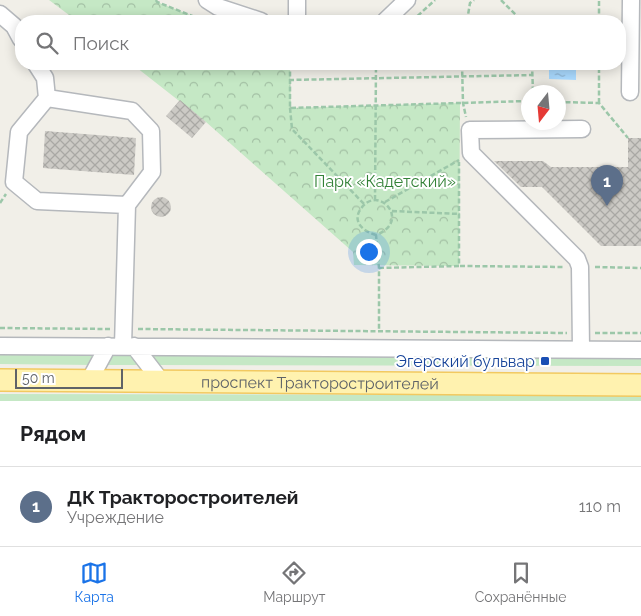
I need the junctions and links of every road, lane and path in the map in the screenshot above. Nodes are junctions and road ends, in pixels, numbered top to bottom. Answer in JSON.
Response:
{"nodes":[{"id":1,"x":156,"y":0,"type":"edge"},
{"id":2,"x":207,"y":0,"type":"edge"},
{"id":3,"x":296,"y":0,"type":"edge"},
{"id":4,"x":406,"y":0,"type":"edge"},
{"id":5,"x":435,"y":0,"type":"edge"},
{"id":6,"x":474,"y":0,"type":"edge"},
{"id":7,"x":500,"y":0,"type":"edge"},
{"id":8,"x":599,"y":0,"type":"edge"},
{"id":9,"x":631,"y":0,"type":"edge"},
{"id":10,"x":0,"y":14,"type":"edge"},
{"id":11,"x":190,"y":15,"type":"edge"},
{"id":12,"x":243,"y":15,"type":"edge"},
{"id":13,"x":297,"y":15,"type":"edge"},
{"id":14,"x":391,"y":15,"type":"edge"},
{"id":15,"x":419,"y":15,"type":"edge"},
{"id":16,"x":468,"y":15,"type":"edge"},
{"id":17,"x":516,"y":15,"type":"edge"},
{"id":18,"x":599,"y":15,"type":"edge"},
{"id":19,"x":15,"y":28,"type":"edge"},
{"id":20,"x":40,"y":70,"type":"edge"},
{"id":21,"x":290,"y":70,"type":"edge"},
{"id":22,"x":376,"y":70,"type":"edge"},
{"id":23,"x":462,"y":70,"type":"edge"},
{"id":24,"x":532,"y":70,"type":"edge"},
{"id":25,"x":599,"y":70,"type":"edge"},
{"id":26,"x":532,"y":75,"type":"junction"},
{"id":27,"x":462,"y":76,"type":"junction"},
{"id":28,"x":376,"y":78,"type":"junction"},
{"id":29,"x":289,"y":80,"type":"junction"},
{"id":30,"x":533,"y":85,"type":"edge"},
{"id":31,"x":630,"y":92,"type":"dead end"},
{"id":32,"x":47,"y":98,"type":"junction"},
{"id":33,"x":521,"y":101,"type":"edge"},
{"id":34,"x":566,"y":102,"type":"edge"},
{"id":35,"x":599,"y":103,"type":"junction"},
{"id":36,"x":463,"y":104,"type":"junction"},
{"id":37,"x":376,"y":106,"type":"junction"},
{"id":38,"x":290,"y":108,"type":"junction"},
{"id":39,"x":582,"y":129,"type":"dead end"},
{"id":40,"x":470,"y":130,"type":"junction"},
{"id":41,"x":628,"y":138,"type":"dead end"},
{"id":42,"x":465,"y":157,"type":"junction"},
{"id":43,"x":376,"y":200,"type":"junction"},
{"id":44,"x":385,"y":202,"type":"junction"},
{"id":45,"x":364,"y":204,"type":"junction"},
{"id":46,"x":127,"y":205,"type":"junction"},
{"id":47,"x":392,"y":211,"type":"junction"},
{"id":48,"x":460,"y":214,"type":"junction"},
{"id":49,"x":376,"y":235,"type":"junction"},
{"id":50,"x":459,"y":266,"type":"junction"},
{"id":51,"x":580,"y":267,"type":"junction"},
{"id":52,"x":379,"y":268,"type":"junction"},
{"id":53,"x":641,"y":268,"type":"edge"},
{"id":54,"x":0,"y":328,"type":"edge"},
{"id":55,"x":123,"y":329,"type":"junction"},
{"id":56,"x":379,"y":331,"type":"junction"},
{"id":57,"x":571,"y":333,"type":"dead end"},
{"id":58,"x":591,"y":333,"type":"dead end"},
{"id":59,"x":641,"y":333,"type":"edge"},
{"id":60,"x":0,"y":346,"type":"edge"},
{"id":61,"x":122,"y":346,"type":"junction"},
{"id":62,"x":379,"y":348,"type":"junction"},
{"id":63,"x":581,"y":349,"type":"junction"},
{"id":64,"x":641,"y":350,"type":"edge"},
{"id":65,"x":0,"y":380,"type":"edge"},
{"id":66,"x":89,"y":380,"type":"junction"},
{"id":67,"x":161,"y":381,"type":"junction"},
{"id":68,"x":641,"y":385,"type":"edge"}],
"edges":[{"from":1,"to":11,"type":"path"},
{"from":2,"to":12,"type":"lane"},
{"from":3,"to":13,"type":"lane"},
{"from":4,"to":14,"type":"lane"},
{"from":5,"to":15,"type":"path"},
{"from":6,"to":16,"type":"path"},
{"from":7,"to":17,"type":"path"},
{"from":8,"to":18,"type":"path"},
{"from":9,"to":31,"type":"lane"},
{"from":10,"to":19,"type":"lane"},
{"from":20,"to":32,"type":"lane"},
{"from":21,"to":29,"type":"path"},
{"from":22,"to":28,"type":"path"},
{"from":23,"to":27,"type":"path"},
{"from":24,"to":26,"type":"path"},
{"from":25,"to":35,"type":"path"},
{"from":26,"to":27,"type":"path"},
{"from":26,"to":30,"type":"path"},
{"from":27,"to":28,"type":"path"},
{"from":27,"to":36,"type":"path"},
{"from":28,"to":29,"type":"path"},
{"from":28,"to":37,"type":"path"},
{"from":29,"to":38,"type":"path"},
{"from":32,"to":46,"type":"lane"},
{"from":32,"to":46,"type":"lane"},
{"from":33,"to":36,"type":"path"},
{"from":34,"to":35,"type":"path"},
{"from":35,"to":41,"type":"path"},
{"from":36,"to":37,"type":"path"},
{"from":36,"to":40,"type":"path"},
{"from":37,"to":38,"type":"path"},
{"from":37,"to":43,"type":"path"},
{"from":38,"to":45,"type":"path"},
{"from":39,"to":40,"type":"lane"},
{"from":40,"to":42,"type":"lane"},
{"from":42,"to":44,"type":"path"},
{"from":42,"to":48,"type":"path"},
{"from":42,"to":51,"type":"lane"},
{"from":43,"to":44,"type":"path"},
{"from":43,"to":45,"type":"path"},
{"from":44,"to":47,"type":"path"},
{"from":45,"to":49,"type":"path"},
{"from":46,"to":55,"type":"lane"},
{"from":47,"to":48,"type":"path"},
{"from":47,"to":49,"type":"path"},
{"from":48,"to":50,"type":"path"},
{"from":49,"to":52,"type":"path"},
{"from":50,"to":51,"type":"path"},
{"from":50,"to":52,"type":"path"},
{"from":51,"to":53,"type":"path"},
{"from":51,"to":63,"type":"lane"},
{"from":52,"to":56,"type":"path"},
{"from":54,"to":55,"type":"path"},
{"from":55,"to":56,"type":"path"},
{"from":55,"to":61,"type":"lane"},
{"from":56,"to":57,"type":"path"},
{"from":56,"to":62,"type":"path"},
{"from":58,"to":59,"type":"path"},
{"from":60,"to":61,"type":"lane"},
{"from":61,"to":62,"type":"lane"},
{"from":61,"to":66,"type":"lane"},
{"from":61,"to":67,"type":"lane"},
{"from":62,"to":63,"type":"lane"},
{"from":63,"to":64,"type":"lane"},
{"from":65,"to":66,"type":"main road","name":"проспект Тракторостроителей"},
{"from":66,"to":67,"type":"main road","name":"проспект Тракторостроителей"},
{"from":67,"to":68,"type":"main road","name":"проспект Тракторостроителей"}]}
